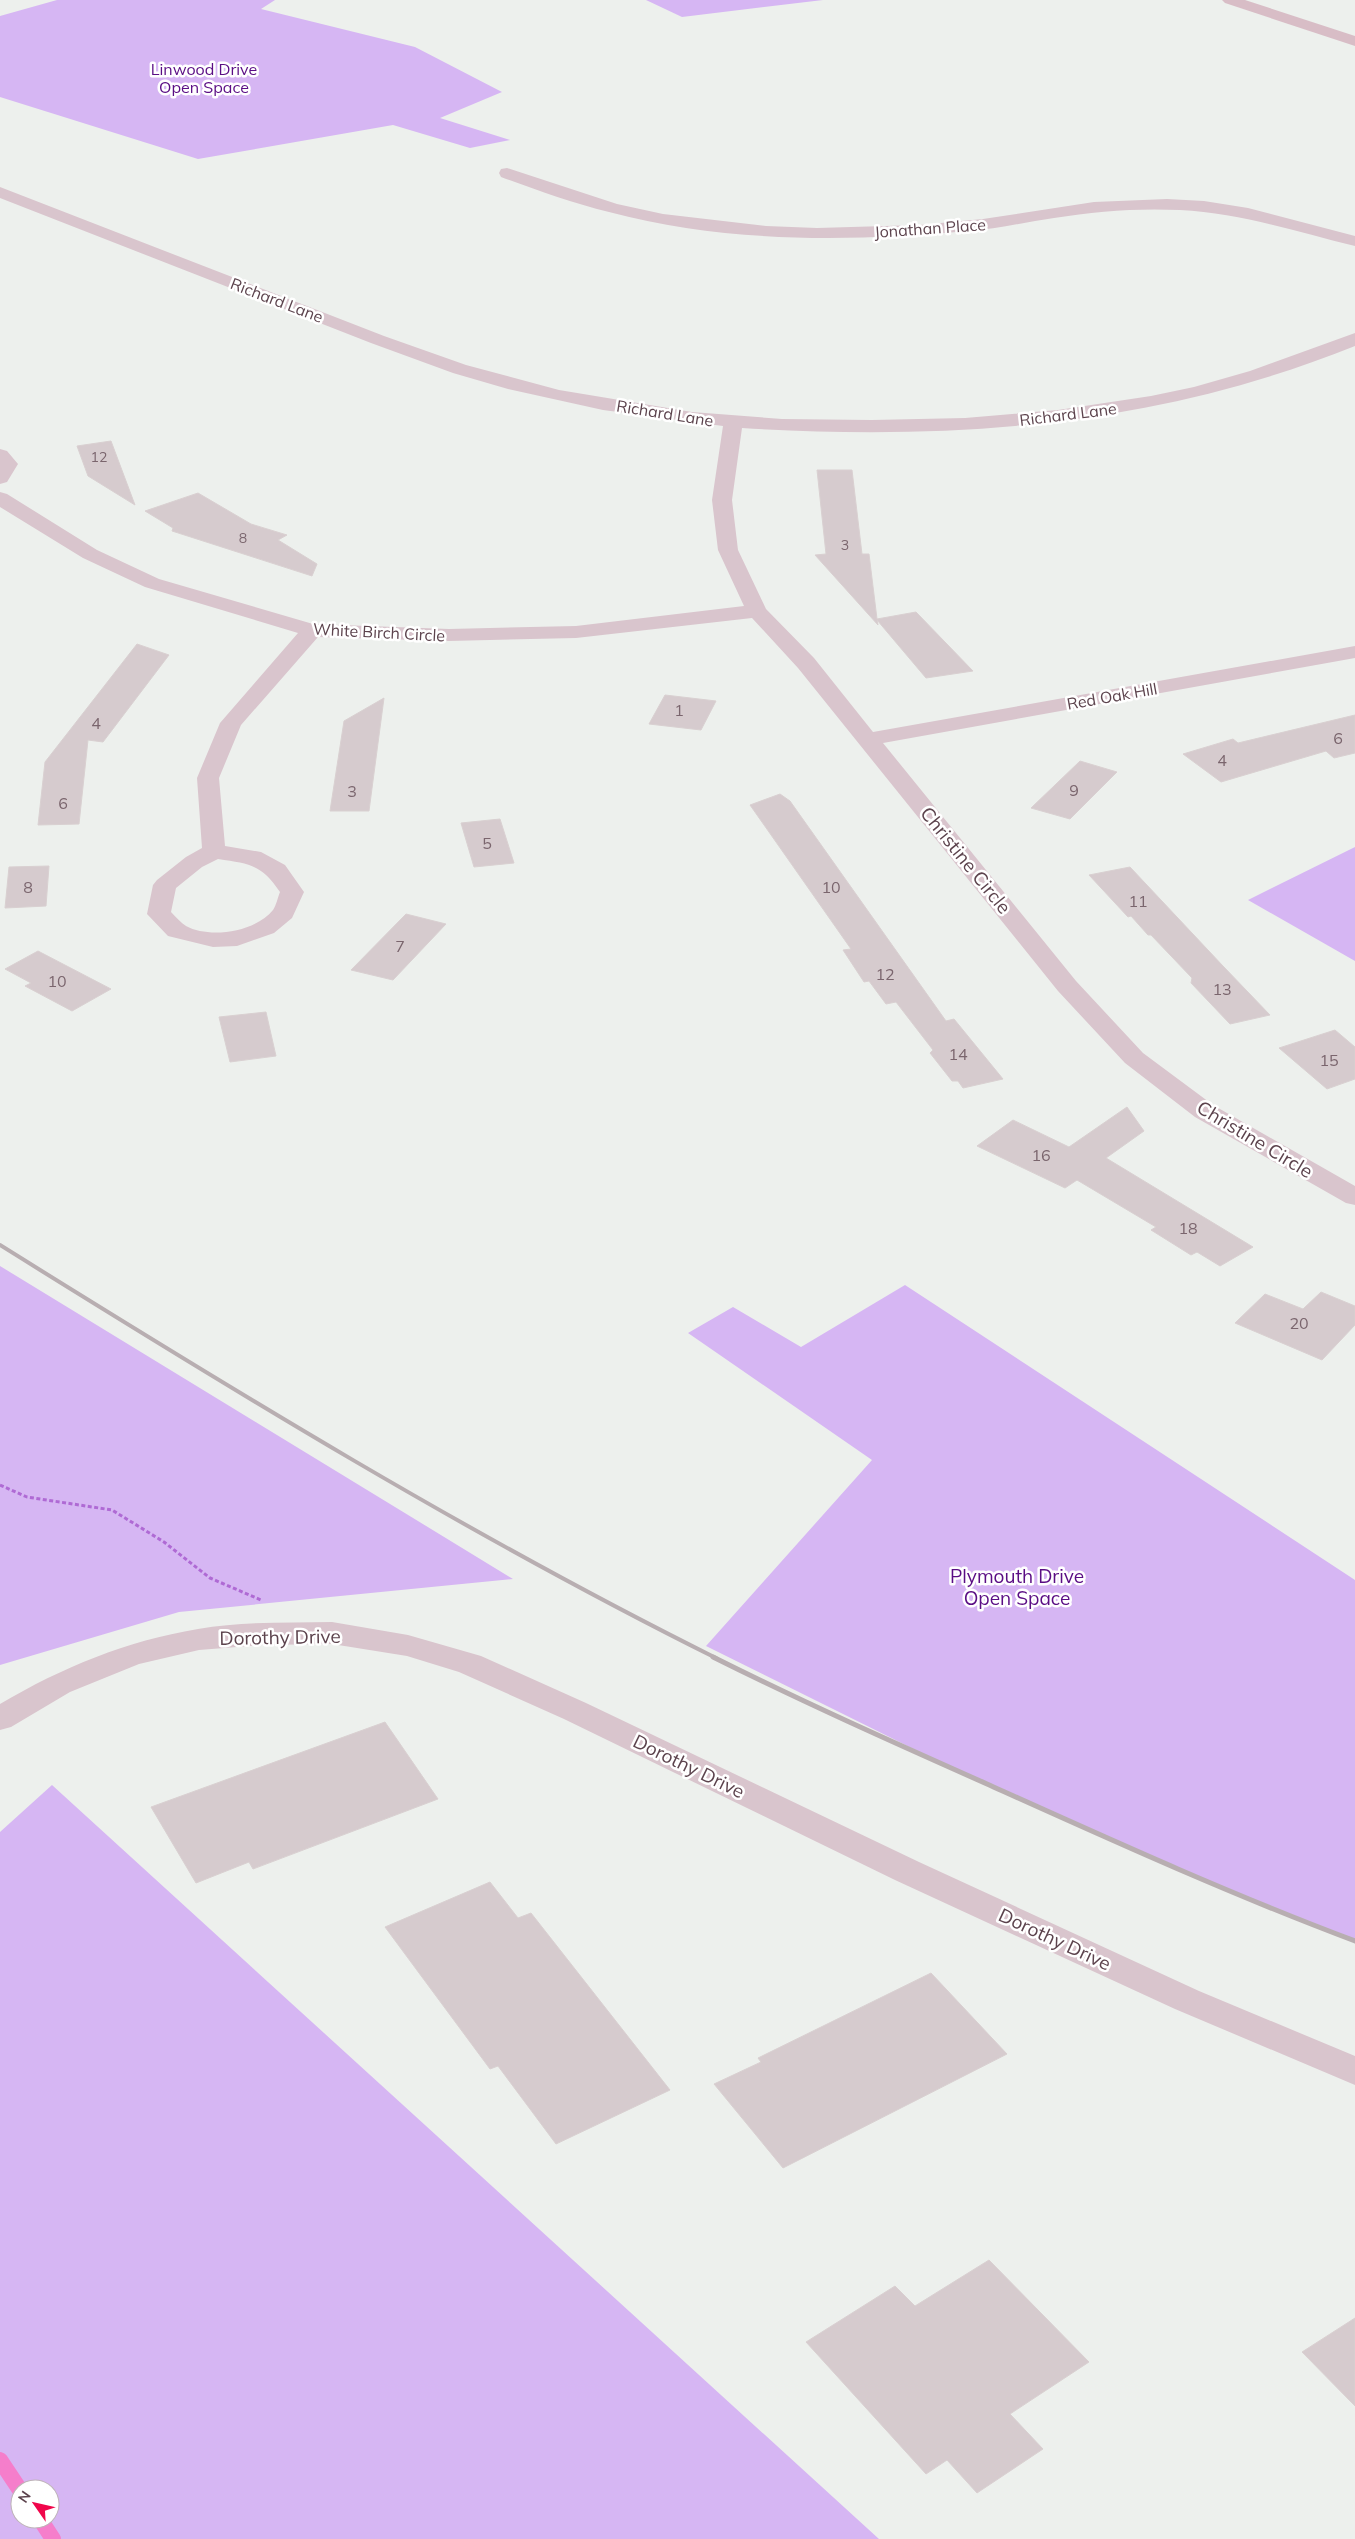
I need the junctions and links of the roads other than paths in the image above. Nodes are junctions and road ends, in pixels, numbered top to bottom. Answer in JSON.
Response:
{"nodes":[{"id":1,"x":1230,"y":0,"type":"edge"},
{"id":2,"x":1355,"y":41,"type":"edge"},
{"id":3,"x":507,"y":173,"type":"dead end"},
{"id":4,"x":0,"y":192,"type":"edge"},
{"id":5,"x":1355,"y":241,"type":"edge"},
{"id":6,"x":1355,"y":339,"type":"edge"},
{"id":7,"x":733,"y":423,"type":"junction"},
{"id":8,"x":0,"y":454,"type":"edge"},
{"id":9,"x":0,"y":478,"type":"edge"},
{"id":10,"x":0,"y":498,"type":"edge"},
{"id":11,"x":757,"y":611,"type":"junction"},
{"id":12,"x":312,"y":630,"type":"junction"},
{"id":13,"x":1355,"y":652,"type":"edge"},
{"id":14,"x":869,"y":739,"type":"junction"},
{"id":15,"x":214,"y":851,"type":"junction"},
{"id":16,"x":1355,"y":1197,"type":"edge"},
{"id":17,"x":0,"y":1719,"type":"edge"},
{"id":18,"x":1355,"y":2071,"type":"edge"}],
"edges":[{"from":1,"to":2,"type":"street"},
{"from":3,"to":5,"type":"street","name":"Jonathan Place"},
{"from":4,"to":7,"type":"street","name":"Richard Lane"},
{"from":6,"to":7,"type":"street","name":"Richard Lane"},
{"from":7,"to":11,"type":"street","name":"Christine Circle"},
{"from":8,"to":9,"type":"street"},
{"from":10,"to":12,"type":"street","name":"White Birch Circle"},
{"from":11,"to":12,"type":"street","name":"White Birch Circle"},
{"from":11,"to":14,"type":"street","name":"Christine Circle"},
{"from":12,"to":15,"type":"street"},
{"from":13,"to":14,"type":"street","name":"Red Oak Hill"},
{"from":14,"to":16,"type":"street","name":"Christine Circle"},
{"from":15,"to":15,"type":"street"},
{"from":17,"to":18,"type":"street","name":"Dorothy Drive"}]}
